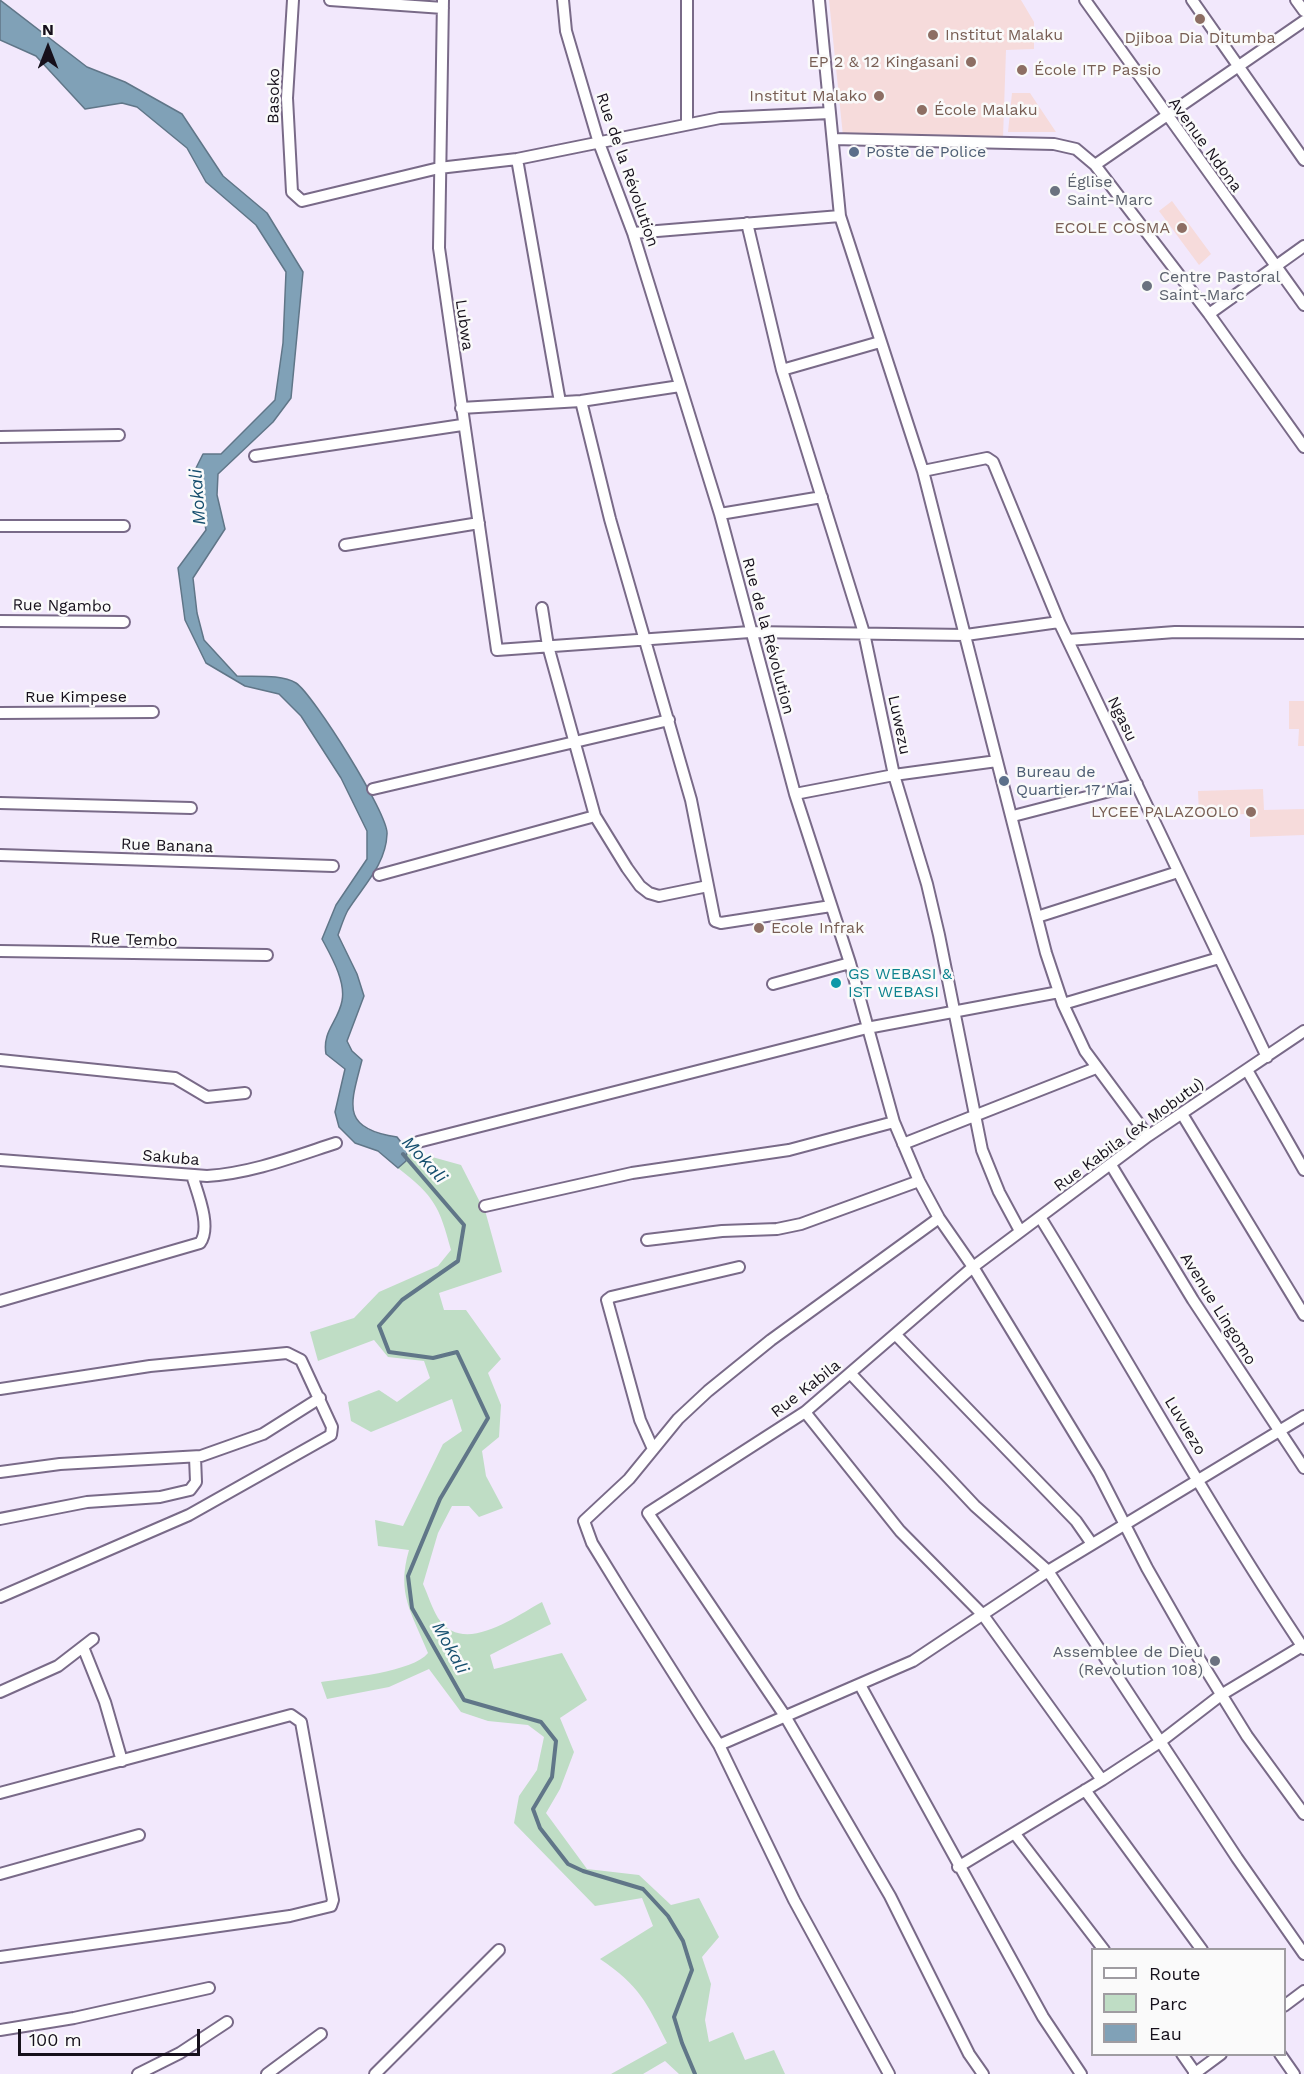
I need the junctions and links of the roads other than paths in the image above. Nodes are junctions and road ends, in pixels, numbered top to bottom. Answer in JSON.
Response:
{"nodes":[{"id":1,"x":293,"y":0,"type":"edge"},
{"id":2,"x":330,"y":0,"type":"edge"},
{"id":3,"x":563,"y":0,"type":"edge"},
{"id":4,"x":687,"y":0,"type":"edge"},
{"id":5,"x":819,"y":0,"type":"edge"},
{"id":6,"x":1085,"y":0,"type":"edge"},
{"id":7,"x":1191,"y":0,"type":"edge"},
{"id":8,"x":1296,"y":0,"type":"edge"},
{"id":9,"x":443,"y":4,"type":"edge"},
{"id":10,"x":1304,"y":11,"type":"edge"},
{"id":11,"x":1304,"y":21,"type":"edge"},
{"id":12,"x":1239,"y":68,"type":"junction"},
{"id":13,"x":830,"y":113,"type":"junction"},
{"id":14,"x":1166,"y":117,"type":"junction"},
{"id":15,"x":687,"y":123,"type":"junction"},
{"id":16,"x":833,"y":139,"type":"junction"},
{"id":17,"x":599,"y":143,"type":"junction"},
{"id":18,"x":518,"y":159,"type":"junction"},
{"id":19,"x":1304,"y":160,"type":"edge"},
{"id":20,"x":1095,"y":165,"type":"junction"},
{"id":21,"x":439,"y":168,"type":"junction"},
{"id":22,"x":840,"y":216,"type":"junction"},
{"id":23,"x":747,"y":223,"type":"junction"},
{"id":24,"x":633,"y":233,"type":"junction"},
{"id":25,"x":1304,"y":246,"type":"edge"},
{"id":26,"x":1275,"y":266,"type":"junction"},
{"id":27,"x":1304,"y":306,"type":"edge"},
{"id":28,"x":1209,"y":314,"type":"junction"},
{"id":29,"x":880,"y":342,"type":"junction"},
{"id":30,"x":782,"y":370,"type":"junction"},
{"id":31,"x":680,"y":386,"type":"junction"},
{"id":32,"x":580,"y":401,"type":"junction"},
{"id":33,"x":560,"y":402,"type":"junction"},
{"id":34,"x":461,"y":408,"type":"junction"},
{"id":35,"x":462,"y":425,"type":"junction"},
{"id":36,"x":119,"y":435,"type":"dead end"},
{"id":37,"x":0,"y":437,"type":"edge"},
{"id":38,"x":1304,"y":447,"type":"edge"},
{"id":39,"x":255,"y":456,"type":"dead end"},
{"id":40,"x":923,"y":471,"type":"junction"},
{"id":41,"x":822,"y":497,"type":"junction"},
{"id":42,"x":720,"y":514,"type":"junction"},
{"id":43,"x":479,"y":523,"type":"junction"},
{"id":44,"x":0,"y":526,"type":"edge"},
{"id":45,"x":124,"y":526,"type":"dead end"},
{"id":46,"x":345,"y":545,"type":"dead end"},
{"id":47,"x":542,"y":608,"type":"dead end"},
{"id":48,"x":0,"y":621,"type":"edge"},
{"id":49,"x":124,"y":622,"type":"dead end"},
{"id":50,"x":1059,"y":622,"type":"junction"},
{"id":51,"x":750,"y":632,"type":"junction"},
{"id":52,"x":864,"y":633,"type":"junction"},
{"id":53,"x":1304,"y":633,"type":"edge"},
{"id":54,"x":966,"y":635,"type":"junction"},
{"id":55,"x":644,"y":638,"type":"junction"},
{"id":56,"x":1068,"y":640,"type":"junction"},
{"id":57,"x":548,"y":646,"type":"junction"},
{"id":58,"x":153,"y":712,"type":"dead end"},
{"id":59,"x":0,"y":713,"type":"edge"},
{"id":60,"x":669,"y":720,"type":"junction"},
{"id":61,"x":574,"y":741,"type":"junction"},
{"id":62,"x":997,"y":761,"type":"junction"},
{"id":63,"x":894,"y":775,"type":"junction"},
{"id":64,"x":1137,"y":784,"type":"junction"},
{"id":65,"x":373,"y":789,"type":"dead end"},
{"id":66,"x":795,"y":794,"type":"junction"},
{"id":67,"x":0,"y":803,"type":"edge"},
{"id":68,"x":191,"y":808,"type":"dead end"},
{"id":69,"x":595,"y":816,"type":"junction"},
{"id":70,"x":1012,"y":816,"type":"junction"},
{"id":71,"x":0,"y":855,"type":"edge"},
{"id":72,"x":333,"y":866,"type":"dead end"},
{"id":73,"x":1179,"y":872,"type":"junction"},
{"id":74,"x":379,"y":875,"type":"dead end"},
{"id":75,"x":708,"y":886,"type":"junction"},
{"id":76,"x":831,"y":906,"type":"junction"},
{"id":77,"x":1038,"y":917,"type":"junction"},
{"id":78,"x":0,"y":951,"type":"edge"},
{"id":79,"x":267,"y":955,"type":"dead end"},
{"id":80,"x":1219,"y":958,"type":"junction"},
{"id":81,"x":850,"y":963,"type":"junction"},
{"id":82,"x":773,"y":984,"type":"dead end"},
{"id":83,"x":1059,"y":992,"type":"junction"},
{"id":84,"x":1063,"y":1004,"type":"junction"},
{"id":85,"x":956,"y":1013,"type":"junction"},
{"id":86,"x":867,"y":1028,"type":"junction"},
{"id":87,"x":1304,"y":1031,"type":"edge"},
{"id":88,"x":1267,"y":1057,"type":"junction"},
{"id":89,"x":0,"y":1060,"type":"edge"},
{"id":90,"x":1096,"y":1068,"type":"junction"},
{"id":91,"x":1247,"y":1070,"type":"junction"},
{"id":92,"x":245,"y":1093,"type":"dead end"},
{"id":93,"x":1182,"y":1114,"type":"junction"},
{"id":94,"x":975,"y":1116,"type":"junction"},
{"id":95,"x":894,"y":1122,"type":"junction"},
{"id":96,"x":1148,"y":1136,"type":"junction"},
{"id":97,"x":418,"y":1142,"type":"dead end"},
{"id":98,"x":336,"y":1143,"type":"dead end"},
{"id":99,"x":903,"y":1144,"type":"junction"},
{"id":100,"x":0,"y":1160,"type":"edge"},
{"id":101,"x":1111,"y":1165,"type":"junction"},
{"id":102,"x":1304,"y":1170,"type":"edge"},
{"id":103,"x":192,"y":1174,"type":"junction"},
{"id":104,"x":919,"y":1181,"type":"junction"},
{"id":105,"x":485,"y":1206,"type":"dead end"},
{"id":106,"x":1041,"y":1217,"type":"junction"},
{"id":107,"x":939,"y":1218,"type":"junction"},
{"id":108,"x":1020,"y":1231,"type":"junction"},
{"id":109,"x":647,"y":1240,"type":"dead end"},
{"id":110,"x":739,"y":1267,"type":"dead end"},
{"id":111,"x":973,"y":1267,"type":"junction"},
{"id":112,"x":0,"y":1301,"type":"edge"},
{"id":113,"x":1304,"y":1315,"type":"edge"},
{"id":114,"x":896,"y":1335,"type":"junction"},
{"id":115,"x":851,"y":1374,"type":"junction"},
{"id":116,"x":0,"y":1389,"type":"edge"},
{"id":117,"x":320,"y":1398,"type":"junction"},
{"id":118,"x":805,"y":1412,"type":"junction"},
{"id":119,"x":1304,"y":1416,"type":"edge"},
{"id":120,"x":1278,"y":1431,"type":"junction"},
{"id":121,"x":653,"y":1449,"type":"junction"},
{"id":122,"x":195,"y":1456,"type":"junction"},
{"id":123,"x":1304,"y":1468,"type":"edge"},
{"id":124,"x":0,"y":1472,"type":"edge"},
{"id":125,"x":1199,"y":1479,"type":"junction"},
{"id":126,"x":0,"y":1519,"type":"edge"},
{"id":127,"x":1125,"y":1526,"type":"junction"},
{"id":128,"x":1092,"y":1544,"type":"junction"},
{"id":129,"x":1048,"y":1571,"type":"junction"},
{"id":130,"x":0,"y":1597,"type":"edge"},
{"id":131,"x":983,"y":1615,"type":"junction"},
{"id":132,"x":93,"y":1639,"type":"dead end"},
{"id":133,"x":83,"y":1647,"type":"junction"},
{"id":134,"x":1303,"y":1647,"type":"edge"},
{"id":135,"x":860,"y":1685,"type":"junction"},
{"id":136,"x":0,"y":1692,"type":"edge"},
{"id":137,"x":1221,"y":1695,"type":"junction"},
{"id":138,"x":785,"y":1716,"type":"junction"},
{"id":139,"x":1160,"y":1742,"type":"junction"},
{"id":140,"x":719,"y":1746,"type":"junction"},
{"id":141,"x":122,"y":1761,"type":"junction"},
{"id":142,"x":1102,"y":1780,"type":"junction"},
{"id":143,"x":1085,"y":1790,"type":"junction"},
{"id":144,"x":0,"y":1793,"type":"edge"},
{"id":145,"x":1304,"y":1814,"type":"edge"},
{"id":146,"x":1015,"y":1834,"type":"junction"},
{"id":147,"x":139,"y":1835,"type":"dead end"},
{"id":148,"x":958,"y":1867,"type":"junction"},
{"id":149,"x":0,"y":1874,"type":"edge"},
{"id":150,"x":1102,"y":1948,"type":"edge"},
{"id":151,"x":1201,"y":1948,"type":"edge"},
{"id":152,"x":499,"y":1950,"type":"dead end"},
{"id":153,"x":1304,"y":1954,"type":"edge"},
{"id":154,"x":0,"y":1957,"type":"edge"},
{"id":155,"x":209,"y":1988,"type":"dead end"},
{"id":156,"x":1304,"y":1991,"type":"edge"},
{"id":157,"x":1286,"y":2005,"type":"edge"},
{"id":158,"x":227,"y":2022,"type":"dead end"},
{"id":159,"x":0,"y":2030,"type":"edge"},
{"id":160,"x":321,"y":2034,"type":"dead end"},
{"id":161,"x":1183,"y":2056,"type":"edge"},
{"id":162,"x":1220,"y":2056,"type":"edge"},
{"id":163,"x":1281,"y":2056,"type":"edge"},
{"id":164,"x":138,"y":2074,"type":"edge"},
{"id":165,"x":267,"y":2074,"type":"edge"},
{"id":166,"x":375,"y":2074,"type":"edge"},
{"id":167,"x":889,"y":2074,"type":"edge"},
{"id":168,"x":983,"y":2074,"type":"edge"},
{"id":169,"x":1081,"y":2074,"type":"edge"},
{"id":170,"x":1195,"y":2074,"type":"edge"},
{"id":171,"x":1294,"y":2074,"type":"edge"}],
"edges":[{"from":1,"to":21,"type":"street","name":"Basoko"},
{"from":2,"to":9,"type":"street"},
{"from":3,"to":17,"type":"street","name":"Rue de la Révolution"},
{"from":4,"to":15,"type":"street"},
{"from":5,"to":13,"type":"street"},
{"from":6,"to":14,"type":"street","name":"Avenue Ndona"},
{"from":7,"to":12,"type":"street"},
{"from":8,"to":10,"type":"street"},
{"from":9,"to":21,"type":"street","name":"Lubwa"},
{"from":11,"to":12,"type":"street"},
{"from":12,"to":14,"type":"street"},
{"from":12,"to":19,"type":"street"},
{"from":13,"to":15,"type":"street"},
{"from":13,"to":16,"type":"street"},
{"from":14,"to":20,"type":"street"},
{"from":14,"to":26,"type":"street","name":"Avenue Ndona"},
{"from":15,"to":17,"type":"street"},
{"from":16,"to":20,"type":"street"},
{"from":16,"to":22,"type":"street"},
{"from":17,"to":18,"type":"street"},
{"from":17,"to":24,"type":"street","name":"Rue de la Révolution"},
{"from":18,"to":21,"type":"street"},
{"from":18,"to":33,"type":"street"},
{"from":20,"to":28,"type":"street"},
{"from":21,"to":34,"type":"street","name":"Lubwa"},
{"from":22,"to":23,"type":"street"},
{"from":22,"to":29,"type":"street"},
{"from":23,"to":24,"type":"street"},
{"from":23,"to":30,"type":"street","name":"Luwezu"},
{"from":24,"to":31,"type":"street","name":"Rue de la Révolution"},
{"from":25,"to":26,"type":"street"},
{"from":26,"to":27,"type":"street","name":"Avenue Ndona"},
{"from":26,"to":28,"type":"street"},
{"from":28,"to":38,"type":"street"},
{"from":29,"to":30,"type":"street"},
{"from":29,"to":40,"type":"street"},
{"from":30,"to":41,"type":"street","name":"Luwezu"},
{"from":31,"to":32,"type":"street"},
{"from":31,"to":42,"type":"street","name":"Rue de la Révolution"},
{"from":32,"to":33,"type":"street"},
{"from":32,"to":55,"type":"street"},
{"from":33,"to":34,"type":"street"},
{"from":34,"to":35,"type":"street","name":"Lubwa"},
{"from":35,"to":39,"type":"street"},
{"from":35,"to":43,"type":"street","name":"Lubwa"},
{"from":36,"to":37,"type":"street"},
{"from":40,"to":50,"type":"street","name":"Ngasu"},
{"from":40,"to":54,"type":"street"},
{"from":41,"to":42,"type":"street"},
{"from":41,"to":52,"type":"street","name":"Luwezu"},
{"from":42,"to":51,"type":"street","name":"Rue de la Révolution"},
{"from":43,"to":46,"type":"street"},
{"from":43,"to":57,"type":"street","name":"Lubwa"},
{"from":44,"to":45,"type":"street"},
{"from":47,"to":57,"type":"street"},
{"from":48,"to":49,"type":"street","name":"Rue Ngambo"},
{"from":50,"to":54,"type":"street"},
{"from":50,"to":56,"type":"street","name":"Ngasu"},
{"from":51,"to":52,"type":"street"},
{"from":51,"to":55,"type":"street"},
{"from":51,"to":66,"type":"street","name":"Rue de la Révolution"},
{"from":52,"to":54,"type":"street"},
{"from":52,"to":63,"type":"street","name":"Luwezu"},
{"from":53,"to":56,"type":"street"},
{"from":54,"to":62,"type":"street"},
{"from":55,"to":57,"type":"street"},
{"from":55,"to":60,"type":"street"},
{"from":56,"to":64,"type":"street","name":"Ngasu"},
{"from":57,"to":61,"type":"street"},
{"from":58,"to":59,"type":"street","name":"Rue Kimpese"},
{"from":60,"to":61,"type":"street"},
{"from":60,"to":75,"type":"street"},
{"from":61,"to":65,"type":"street"},
{"from":61,"to":69,"type":"street"},
{"from":62,"to":63,"type":"street"},
{"from":62,"to":70,"type":"street"},
{"from":63,"to":66,"type":"street"},
{"from":63,"to":85,"type":"street","name":"Luwezu"},
{"from":64,"to":70,"type":"street"},
{"from":64,"to":73,"type":"street","name":"Ngasu"},
{"from":66,"to":76,"type":"street","name":"Rue de la Révolution"},
{"from":67,"to":68,"type":"street"},
{"from":69,"to":74,"type":"street"},
{"from":69,"to":75,"type":"street"},
{"from":70,"to":77,"type":"street"},
{"from":71,"to":72,"type":"street","name":"Rue Banana"},
{"from":73,"to":77,"type":"street"},
{"from":73,"to":80,"type":"street","name":"Ngasu"},
{"from":75,"to":76,"type":"street"},
{"from":76,"to":81,"type":"street","name":"Rue de la Révolution"},
{"from":77,"to":83,"type":"street"},
{"from":78,"to":79,"type":"street","name":"Rue Tembo"},
{"from":80,"to":84,"type":"street"},
{"from":80,"to":88,"type":"street","name":"Ngasu"},
{"from":81,"to":82,"type":"street"},
{"from":81,"to":86,"type":"street","name":"Rue de la Révolution"},
{"from":83,"to":84,"type":"street"},
{"from":83,"to":85,"type":"street"},
{"from":84,"to":90,"type":"street"},
{"from":85,"to":86,"type":"street"},
{"from":85,"to":94,"type":"street","name":"Luwezu"},
{"from":86,"to":95,"type":"street","name":"Rue de la Révolution"},
{"from":86,"to":97,"type":"street"},
{"from":87,"to":88,"type":"street","name":"Rue Kabila (ex Mobutu)"},
{"from":88,"to":91,"type":"street","name":"Rue Kabila (ex Mobutu)"},
{"from":89,"to":92,"type":"street"},
{"from":90,"to":94,"type":"street"},
{"from":90,"to":96,"type":"street"},
{"from":91,"to":93,"type":"street","name":"Rue Kabila (ex Mobutu)"},
{"from":91,"to":102,"type":"street"},
{"from":93,"to":96,"type":"street","name":"Rue Kabila (ex Mobutu)"},
{"from":93,"to":113,"type":"street"},
{"from":94,"to":99,"type":"street"},
{"from":94,"to":108,"type":"street","name":"Luwezu"},
{"from":95,"to":99,"type":"street","name":"Rue de la Révolution"},
{"from":95,"to":105,"type":"street"},
{"from":96,"to":101,"type":"street","name":"Rue Kabila (ex Mobutu)"},
{"from":98,"to":103,"type":"street","name":"Sakuba"},
{"from":99,"to":104,"type":"street","name":"Rue de la Révolution"},
{"from":100,"to":103,"type":"street","name":"Sakuba"},
{"from":101,"to":106,"type":"street","name":"Rue Kabila (ex Mobutu)"},
{"from":101,"to":120,"type":"street","name":"Avenue Lingomo"},
{"from":103,"to":112,"type":"street"},
{"from":104,"to":107,"type":"street","name":"Rue de la Révolution"},
{"from":104,"to":109,"type":"street"},
{"from":106,"to":108,"type":"street","name":"Rue Kabila (ex Mobutu)"},
{"from":106,"to":125,"type":"street","name":"Luvuezo"},
{"from":107,"to":111,"type":"street","name":"Rue de la Révolution"},
{"from":107,"to":121,"type":"street"},
{"from":108,"to":111,"type":"street","name":"Rue Kabila (ex Mobutu)"},
{"from":110,"to":121,"type":"street"},
{"from":111,"to":114,"type":"street","name":"Rue Kabila"},
{"from":111,"to":127,"type":"street","name":"Rue de la Révolution"},
{"from":114,"to":115,"type":"street","name":"Rue Kabila"},
{"from":114,"to":128,"type":"street"},
{"from":115,"to":118,"type":"street","name":"Rue Kabila"},
{"from":115,"to":129,"type":"street"},
{"from":116,"to":117,"type":"street"},
{"from":117,"to":122,"type":"street"},
{"from":117,"to":130,"type":"street"},
{"from":118,"to":131,"type":"street"},
{"from":118,"to":138,"type":"street","name":"Rue Kabila"},
{"from":119,"to":120,"type":"street"},
{"from":120,"to":123,"type":"street","name":"Avenue Lingomo"},
{"from":120,"to":125,"type":"street"},
{"from":121,"to":140,"type":"street"},
{"from":122,"to":124,"type":"street"},
{"from":122,"to":126,"type":"street"},
{"from":125,"to":127,"type":"street"},
{"from":125,"to":134,"type":"street","name":"Luvuezo"},
{"from":127,"to":128,"type":"street"},
{"from":127,"to":137,"type":"street","name":"Rue de la Révolution"},
{"from":128,"to":129,"type":"street"},
{"from":129,"to":131,"type":"street"},
{"from":129,"to":139,"type":"street"},
{"from":131,"to":135,"type":"street"},
{"from":131,"to":142,"type":"street"},
{"from":132,"to":133,"type":"street"},
{"from":133,"to":136,"type":"street"},
{"from":133,"to":141,"type":"street"},
{"from":134,"to":137,"type":"street"},
{"from":135,"to":138,"type":"street"},
{"from":135,"to":148,"type":"street"},
{"from":137,"to":139,"type":"street"},
{"from":137,"to":145,"type":"street","name":"Rue de la Révolution"},
{"from":138,"to":140,"type":"street"},
{"from":138,"to":168,"type":"street"},
{"from":139,"to":142,"type":"street"},
{"from":139,"to":153,"type":"street"},
{"from":140,"to":167,"type":"street"},
{"from":141,"to":144,"type":"street"},
{"from":141,"to":154,"type":"street"},
{"from":142,"to":143,"type":"street"},
{"from":143,"to":146,"type":"street"},
{"from":143,"to":151,"type":"street"},
{"from":146,"to":148,"type":"street"},
{"from":146,"to":150,"type":"street"},
{"from":147,"to":149,"type":"street"},
{"from":148,"to":169,"type":"street"},
{"from":152,"to":166,"type":"street"},
{"from":155,"to":159,"type":"street"},
{"from":156,"to":157,"type":"street"},
{"from":158,"to":164,"type":"street"},
{"from":160,"to":165,"type":"street"},
{"from":161,"to":170,"type":"street"},
{"from":162,"to":170,"type":"street"},
{"from":163,"to":171,"type":"street"}]}
